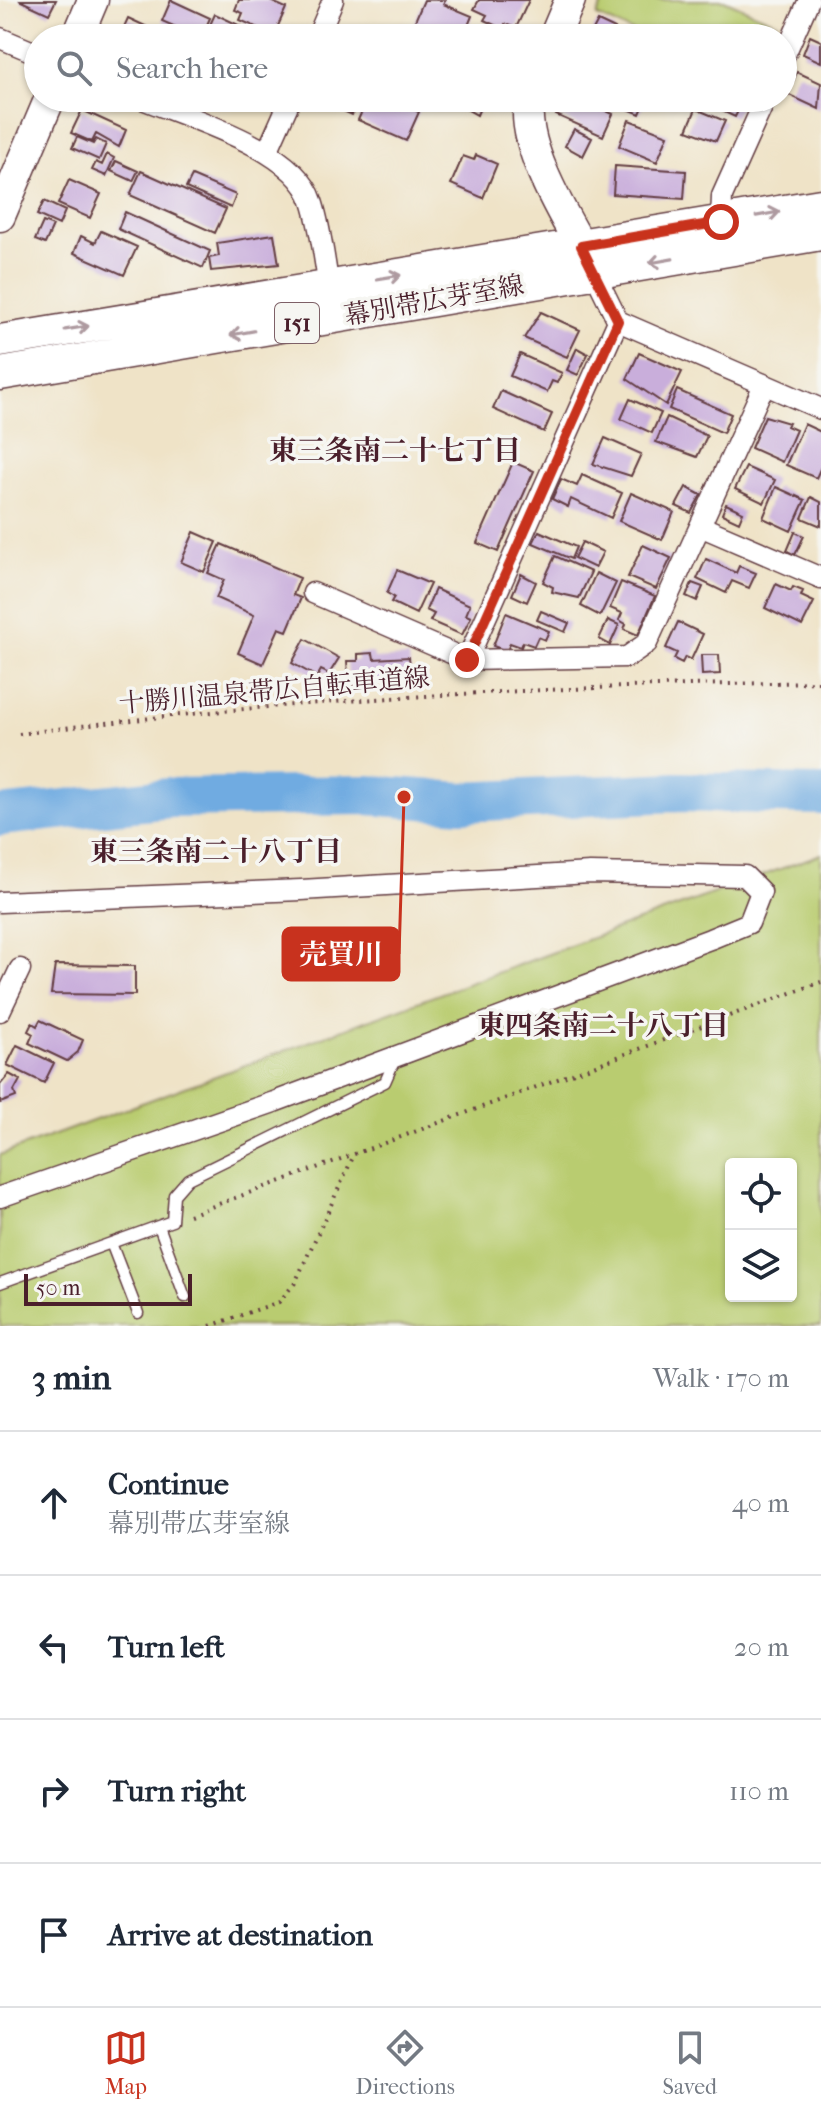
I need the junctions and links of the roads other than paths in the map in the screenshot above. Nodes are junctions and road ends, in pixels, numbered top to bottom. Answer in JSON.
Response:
{"nodes":[{"id":1,"x":93,"y":0,"type":"edge"},
{"id":2,"x":333,"y":0,"type":"edge"},
{"id":3,"x":570,"y":0,"type":"edge"},
{"id":4,"x":809,"y":0,"type":"edge"},
{"id":5,"x":83,"y":24,"type":"edge"},
{"id":6,"x":323,"y":24,"type":"edge"},
{"id":7,"x":560,"y":24,"type":"edge"},
{"id":8,"x":797,"y":27,"type":"edge"},
{"id":9,"x":0,"y":38,"type":"edge"},
{"id":10,"x":24,"y":48,"type":"edge"},
{"id":11,"x":44,"y":112,"type":"edge"},
{"id":12,"x":173,"y":112,"type":"edge"},
{"id":13,"x":285,"y":112,"type":"edge"},
{"id":14,"x":531,"y":112,"type":"edge"},
{"id":15,"x":760,"y":112,"type":"edge"},
{"id":16,"x":267,"y":152,"type":"junction"},
{"id":17,"x":821,"y":205,"type":"edge"},
{"id":18,"x":0,"y":216,"type":"edge"},
{"id":19,"x":721,"y":222,"type":"junction"},
{"id":20,"x":821,"y":234,"type":"edge"},
{"id":21,"x":588,"y":259,"type":"junction"},
{"id":22,"x":329,"y":287,"type":"junction"},
{"id":23,"x":618,"y":321,"type":"junction"},
{"id":24,"x":0,"y":341,"type":"edge"},
{"id":25,"x":0,"y":374,"type":"edge"},
{"id":26,"x":764,"y":385,"type":"junction"},
{"id":27,"x":821,"y":409,"type":"edge"},
{"id":28,"x":700,"y":526,"type":"junction"},
{"id":29,"x":821,"y":578,"type":"edge"},
{"id":30,"x":313,"y":593,"type":"dead end"},
{"id":31,"x":467,"y":660,"type":"junction"},
{"id":32,"x":0,"y":902,"type":"edge"},
{"id":33,"x":20,"y":969,"type":"dead end"},
{"id":34,"x":0,"y":1011,"type":"edge"},
{"id":35,"x":397,"y":1054,"type":"junction"},
{"id":36,"x":0,"y":1197,"type":"edge"},
{"id":37,"x":159,"y":1226,"type":"junction"},
{"id":38,"x":111,"y":1243,"type":"junction"},
{"id":39,"x":0,"y":1283,"type":"edge"},
{"id":40,"x":185,"y":1297,"type":"dead end"},
{"id":41,"x":138,"y":1313,"type":"dead end"}],
"edges":[{"from":1,"to":5,"type":"street"},
{"from":2,"to":6,"type":"street"},
{"from":3,"to":7,"type":"street"},
{"from":4,"to":8,"type":"street"},
{"from":9,"to":10,"type":"street"},
{"from":11,"to":18,"type":"street"},
{"from":12,"to":16,"type":"street"},
{"from":13,"to":16,"type":"street"},
{"from":14,"to":21,"type":"street"},
{"from":15,"to":19,"type":"street"},
{"from":16,"to":22,"type":"street"},
{"from":19,"to":17,"type":"main road","name":"幕別帯広芽室線","number":"151","one_way":true},
{"from":19,"to":21,"type":"main road","name":"幕別帯広芽室線","number":"151"},
{"from":20,"to":21,"type":"main road","name":"幕別帯広芽室線","number":"151","one_way":true},
{"from":22,"to":21,"type":"main road","name":"幕別帯広芽室線","number":"151","one_way":true},
{"from":21,"to":23,"type":"street"},
{"from":21,"to":25,"type":"main road","name":"幕別帯広芽室線","number":"151","one_way":true},
{"from":24,"to":22,"type":"main road","name":"幕別帯広芽室線","number":"151","one_way":true},
{"from":23,"to":26,"type":"street"},
{"from":23,"to":31,"type":"street"},
{"from":26,"to":27,"type":"street"},
{"from":26,"to":28,"type":"street"},
{"from":28,"to":29,"type":"street"},
{"from":28,"to":31,"type":"street"},
{"from":30,"to":31,"type":"street"},
{"from":32,"to":35,"type":"street"},
{"from":33,"to":34,"type":"street"},
{"from":35,"to":36,"type":"street"},
{"from":35,"to":37,"type":"lane"},
{"from":37,"to":38,"type":"lane"},
{"from":37,"to":40,"type":"lane"},
{"from":38,"to":39,"type":"lane"},
{"from":38,"to":41,"type":"lane"}]}
